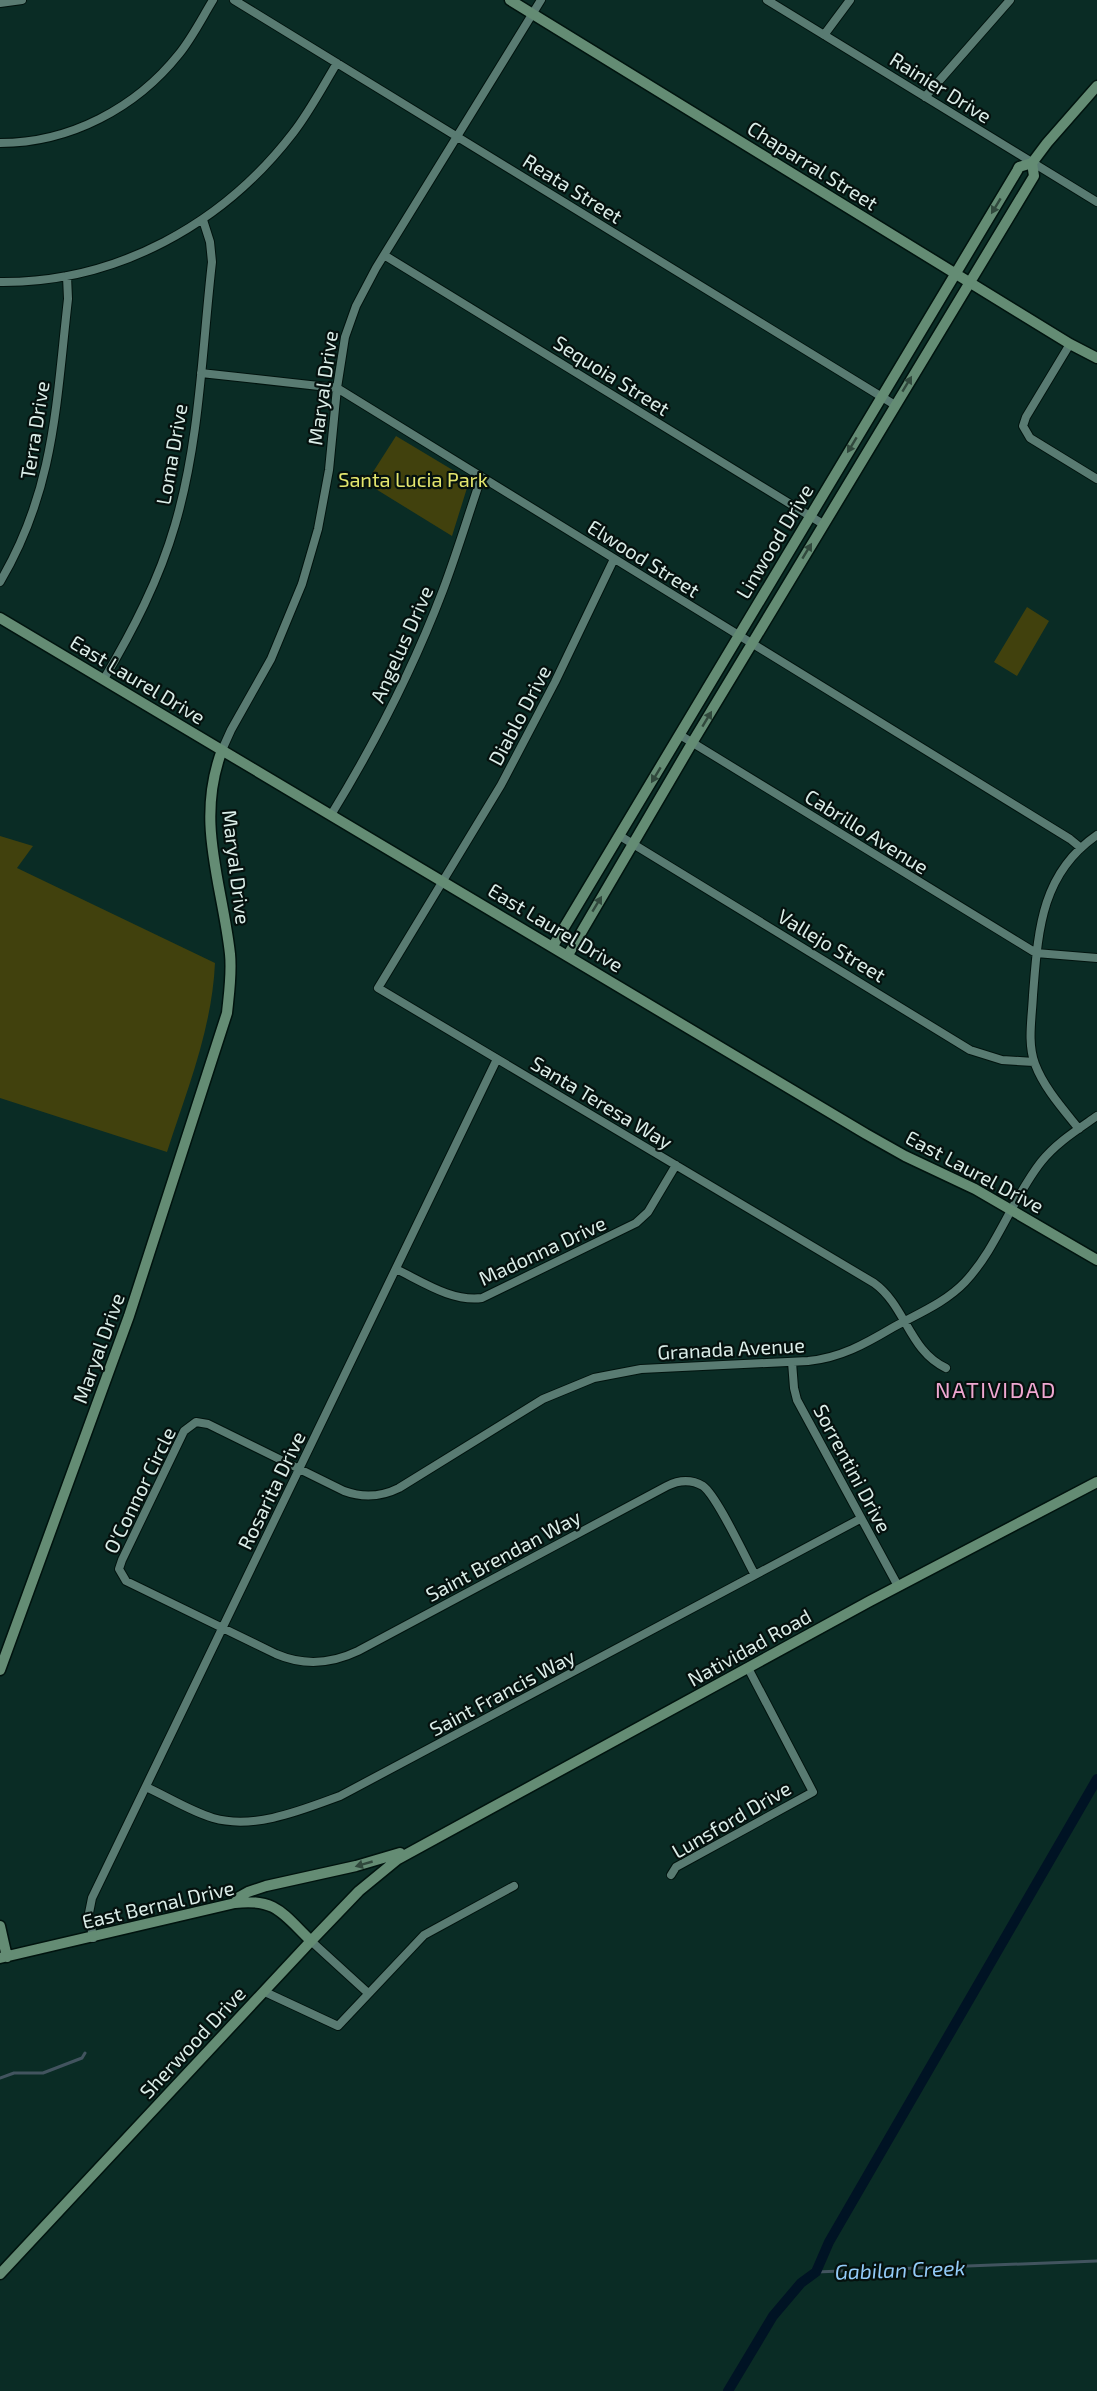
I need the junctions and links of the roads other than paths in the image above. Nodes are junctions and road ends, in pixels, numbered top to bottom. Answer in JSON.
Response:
{"nodes":[{"id":1,"x":22,"y":0,"type":"edge"},
{"id":2,"x":213,"y":0,"type":"edge"},
{"id":3,"x":234,"y":0,"type":"edge"},
{"id":4,"x":510,"y":0,"type":"edge"},
{"id":5,"x":541,"y":0,"type":"edge"},
{"id":6,"x":767,"y":0,"type":"edge"},
{"id":7,"x":850,"y":0,"type":"edge"},
{"id":8,"x":1010,"y":0,"type":"edge"},
{"id":9,"x":0,"y":3,"type":"edge"},
{"id":10,"x":532,"y":14,"type":"junction"},
{"id":11,"x":824,"y":35,"type":"junction"},
{"id":12,"x":337,"y":63,"type":"junction"},
{"id":13,"x":1097,"y":86,"type":"edge"},
{"id":14,"x":925,"y":97,"type":"junction"},
{"id":15,"x":457,"y":136,"type":"junction"},
{"id":16,"x":0,"y":143,"type":"edge"},
{"id":17,"x":1032,"y":163,"type":"junction"},
{"id":18,"x":1097,"y":202,"type":"edge"},
{"id":19,"x":203,"y":220,"type":"junction"},
{"id":20,"x":384,"y":255,"type":"junction"},
{"id":21,"x":955,"y":273,"type":"junction"},
{"id":22,"x":67,"y":276,"type":"junction"},
{"id":23,"x":969,"y":281,"type":"junction"},
{"id":24,"x":0,"y":282,"type":"edge"},
{"id":25,"x":1070,"y":344,"type":"junction"},
{"id":26,"x":1097,"y":358,"type":"edge"},
{"id":27,"x":201,"y":373,"type":"junction"},
{"id":28,"x":337,"y":388,"type":"junction"},
{"id":29,"x":881,"y":396,"type":"junction"},
{"id":30,"x":895,"y":405,"type":"junction"},
{"id":31,"x":481,"y":478,"type":"junction"},
{"id":32,"x":1097,"y":479,"type":"edge"},
{"id":33,"x":810,"y":516,"type":"junction"},
{"id":34,"x":823,"y":524,"type":"junction"},
{"id":35,"x":614,"y":559,"type":"junction"},
{"id":36,"x":0,"y":582,"type":"edge"},
{"id":37,"x":0,"y":618,"type":"edge"},
{"id":38,"x":738,"y":636,"type":"junction"},
{"id":39,"x":753,"y":644,"type":"junction"},
{"id":40,"x":104,"y":679,"type":"junction"},
{"id":41,"x":680,"y":735,"type":"junction"},
{"id":42,"x":692,"y":743,"type":"junction"},
{"id":43,"x":222,"y":750,"type":"junction"},
{"id":44,"x":331,"y":815,"type":"junction"},
{"id":45,"x":1097,"y":835,"type":"edge"},
{"id":46,"x":620,"y":836,"type":"junction"},
{"id":47,"x":633,"y":844,"type":"junction"},
{"id":48,"x":1081,"y":848,"type":"junction"},
{"id":49,"x":443,"y":881,"type":"junction"},
{"id":50,"x":553,"y":946,"type":"junction"},
{"id":51,"x":1036,"y":953,"type":"junction"},
{"id":52,"x":568,"y":955,"type":"junction"},
{"id":53,"x":1097,"y":958,"type":"edge"},
{"id":54,"x":497,"y":1059,"type":"junction"},
{"id":55,"x":1034,"y":1062,"type":"junction"},
{"id":56,"x":1097,"y":1116,"type":"edge"},
{"id":57,"x":1078,"y":1129,"type":"junction"},
{"id":58,"x":676,"y":1165,"type":"junction"},
{"id":59,"x":1012,"y":1210,"type":"junction"},
{"id":60,"x":1097,"y":1260,"type":"edge"},
{"id":61,"x":396,"y":1269,"type":"junction"},
{"id":62,"x":904,"y":1322,"type":"junction"},
{"id":63,"x":792,"y":1362,"type":"junction"},
{"id":64,"x":946,"y":1368,"type":"dead end"},
{"id":65,"x":300,"y":1469,"type":"junction"},
{"id":66,"x":1097,"y":1482,"type":"edge"},
{"id":67,"x":860,"y":1519,"type":"junction"},
{"id":68,"x":755,"y":1575,"type":"junction"},
{"id":69,"x":898,"y":1586,"type":"junction"},
{"id":70,"x":223,"y":1627,"type":"junction"},
{"id":71,"x":748,"y":1668,"type":"junction"},
{"id":72,"x":0,"y":1670,"type":"edge"},
{"id":73,"x":146,"y":1787,"type":"junction"},
{"id":74,"x":420,"y":1846,"type":"junction"},
{"id":75,"x":671,"y":1875,"type":"dead end"},
{"id":76,"x":514,"y":1886,"type":"dead end"},
{"id":77,"x":235,"y":1903,"type":"junction"},
{"id":78,"x":0,"y":1926,"type":"edge"},
{"id":79,"x":93,"y":1938,"type":"junction"},
{"id":80,"x":310,"y":1941,"type":"junction"},
{"id":81,"x":4,"y":1958,"type":"edge"},
{"id":82,"x":265,"y":1992,"type":"junction"},
{"id":83,"x":368,"y":1994,"type":"junction"},
{"id":84,"x":0,"y":2274,"type":"edge"}],
"edges":[{"from":1,"to":9,"type":"street"},
{"from":2,"to":16,"type":"street"},
{"from":3,"to":12,"type":"street","name":"Reata Street"},
{"from":4,"to":10,"type":"street","name":"Chaparral Street"},
{"from":5,"to":10,"type":"street","name":"Maryal Drive"},
{"from":6,"to":11,"type":"street","name":"Rainier Drive"},
{"from":7,"to":11,"type":"street"},
{"from":8,"to":14,"type":"street"},
{"from":10,"to":15,"type":"street","name":"Maryal Drive"},
{"from":10,"to":21,"type":"street","name":"Chaparral Street"},
{"from":11,"to":14,"type":"street","name":"Rainier Drive"},
{"from":12,"to":15,"type":"street","name":"Reata Street"},
{"from":12,"to":19,"type":"street"},
{"from":13,"to":17,"type":"street","name":"Linwood Drive"},
{"from":14,"to":17,"type":"street","name":"Rainier Drive"},
{"from":15,"to":20,"type":"street","name":"Maryal Drive"},
{"from":15,"to":29,"type":"street","name":"Reata Street"},
{"from":17,"to":18,"type":"street","name":"Rainier Drive"},
{"from":17,"to":21,"type":"street","name":"Linwood Drive","one_way":true},
{"from":17,"to":23,"type":"street","name":"Linwood Drive"},
{"from":19,"to":22,"type":"street"},
{"from":19,"to":27,"type":"street","name":"Loma Drive"},
{"from":20,"to":28,"type":"street","name":"Maryal Drive"},
{"from":20,"to":33,"type":"street","name":"Sequoia Street"},
{"from":21,"to":23,"type":"street","name":"Chaparral Street"},
{"from":21,"to":29,"type":"street","name":"Linwood Drive"},
{"from":22,"to":24,"type":"street"},
{"from":22,"to":36,"type":"street","name":"Terra Drive"},
{"from":23,"to":25,"type":"street","name":"Chaparral Street"},
{"from":30,"to":23,"type":"street","name":"Linwood Drive","one_way":true},
{"from":25,"to":26,"type":"street","name":"Chaparral Street"},
{"from":25,"to":32,"type":"street"},
{"from":27,"to":28,"type":"street","name":"Elwood Street"},
{"from":27,"to":40,"type":"street","name":"Loma Drive"},
{"from":28,"to":31,"type":"street","name":"Elwood Street"},
{"from":28,"to":43,"type":"street","name":"Maryal Drive"},
{"from":29,"to":30,"type":"street","name":"Reata Street"},
{"from":29,"to":33,"type":"street","name":"Linwood Drive","one_way":true},
{"from":30,"to":34,"type":"street","name":"Linwood Drive"},
{"from":31,"to":35,"type":"street","name":"Elwood Street"},
{"from":31,"to":44,"type":"street","name":"Angelus Drive"},
{"from":33,"to":34,"type":"street","name":"Sequoia Street"},
{"from":33,"to":38,"type":"street","name":"Linwood Drive"},
{"from":39,"to":34,"type":"street","name":"Linwood Drive","one_way":true},
{"from":35,"to":38,"type":"street","name":"Elwood Street"},
{"from":35,"to":49,"type":"street","name":"Diablo Drive"},
{"from":37,"to":40,"type":"street","name":"East Laurel Drive"},
{"from":38,"to":39,"type":"street","name":"Elwood Street"},
{"from":38,"to":41,"type":"street","name":"Linwood Drive"},
{"from":42,"to":39,"type":"street","name":"Linwood Drive","one_way":true},
{"from":39,"to":48,"type":"street","name":"Elwood Street"},
{"from":40,"to":43,"type":"street","name":"East Laurel Drive"},
{"from":41,"to":42,"type":"street","name":"Cabrillo Avenue"},
{"from":41,"to":46,"type":"street","name":"Linwood Drive","one_way":true},
{"from":42,"to":47,"type":"street","name":"Linwood Drive"},
{"from":42,"to":51,"type":"street","name":"Cabrillo Avenue"},
{"from":43,"to":44,"type":"street","name":"East Laurel Drive"},
{"from":43,"to":72,"type":"street","name":"Maryal Drive"},
{"from":44,"to":49,"type":"street","name":"East Laurel Drive"},
{"from":45,"to":48,"type":"street"},
{"from":46,"to":47,"type":"street","name":"Vallejo Street"},
{"from":46,"to":50,"type":"street","name":"Linwood Drive"},
{"from":52,"to":47,"type":"street","name":"Linwood Drive","one_way":true},
{"from":47,"to":55,"type":"street","name":"Vallejo Street"},
{"from":48,"to":51,"type":"street"},
{"from":49,"to":50,"type":"street","name":"East Laurel Drive"},
{"from":49,"to":54,"type":"street","name":"Santa Teresa Way"},
{"from":50,"to":52,"type":"street","name":"East Laurel Drive"},
{"from":51,"to":53,"type":"street"},
{"from":51,"to":55,"type":"street"},
{"from":52,"to":59,"type":"street","name":"East Laurel Drive"},
{"from":54,"to":58,"type":"street","name":"Santa Teresa Way"},
{"from":54,"to":61,"type":"street","name":"Rosarita Drive"},
{"from":55,"to":57,"type":"street"},
{"from":56,"to":57,"type":"street","name":"Granada Avenue"},
{"from":57,"to":59,"type":"street","name":"Granada Avenue"},
{"from":58,"to":61,"type":"street","name":"Madonna Drive"},
{"from":58,"to":62,"type":"street","name":"Santa Teresa Way"},
{"from":59,"to":60,"type":"street","name":"East Laurel Drive"},
{"from":59,"to":62,"type":"street","name":"Granada Avenue"},
{"from":61,"to":65,"type":"street","name":"Rosarita Drive"},
{"from":62,"to":63,"type":"street","name":"Granada Avenue"},
{"from":62,"to":64,"type":"street","name":"Santa Teresa Way"},
{"from":63,"to":65,"type":"street","name":"Granada Avenue"},
{"from":63,"to":67,"type":"street","name":"Sorrentini Drive"},
{"from":65,"to":70,"type":"street","name":"Rosarita Drive"},
{"from":65,"to":70,"type":"street","name":"O'Connor Circle"},
{"from":66,"to":69,"type":"street","name":"Natividad Road"},
{"from":67,"to":68,"type":"street","name":"Saint Francis Way"},
{"from":67,"to":69,"type":"street","name":"Sorrentini Drive"},
{"from":68,"to":70,"type":"street","name":"Saint Brendan Way"},
{"from":68,"to":73,"type":"street","name":"Saint Francis Way"},
{"from":69,"to":71,"type":"street","name":"Natividad Road"},
{"from":70,"to":73,"type":"street","name":"Rosarita Drive"},
{"from":71,"to":74,"type":"street","name":"Natividad Road"},
{"from":71,"to":75,"type":"street","name":"Lunsford Drive"},
{"from":73,"to":79,"type":"street","name":"Rosarita Drive"},
{"from":74,"to":77,"type":"street","one_way":true},
{"from":74,"to":80,"type":"street","name":"Sherwood Drive"},
{"from":76,"to":83,"type":"street"},
{"from":77,"to":79,"type":"street","name":"East Bernal Drive"},
{"from":77,"to":80,"type":"street","name":"East Bernal Drive"},
{"from":78,"to":81,"type":"street"},
{"from":79,"to":81,"type":"street","name":"East Bernal Drive"},
{"from":80,"to":82,"type":"street","name":"Sherwood Drive"},
{"from":80,"to":83,"type":"street"},
{"from":82,"to":83,"type":"street"},
{"from":82,"to":84,"type":"street","name":"Sherwood Drive"}]}
